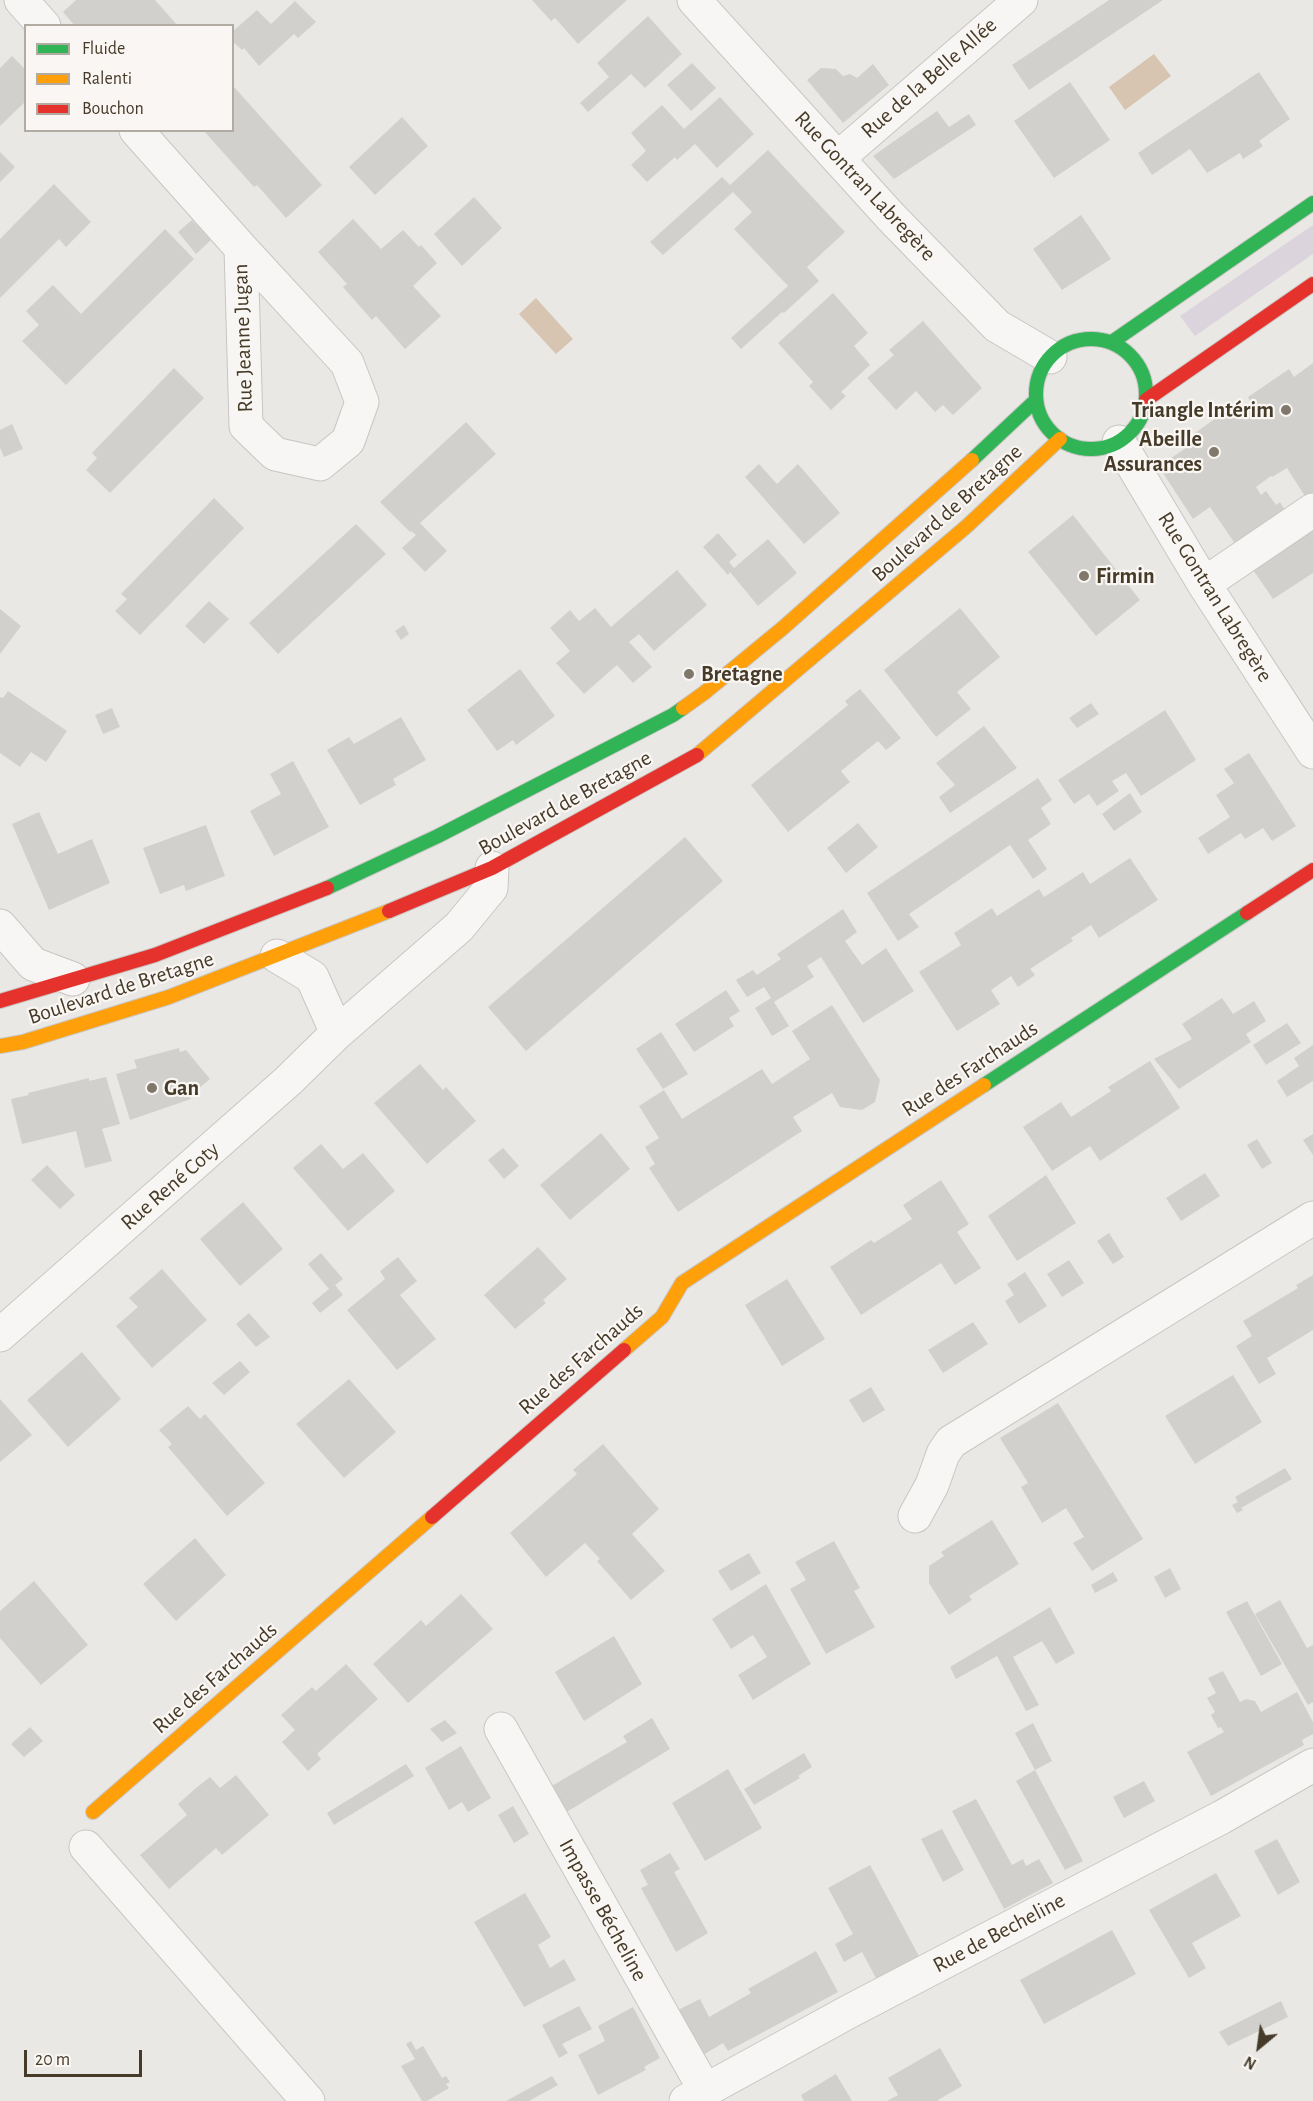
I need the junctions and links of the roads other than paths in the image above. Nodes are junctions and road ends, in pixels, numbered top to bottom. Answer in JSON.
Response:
{"nodes":[{"id":1,"x":21,"y":0,"type":"edge"},
{"id":2,"x":1021,"y":0,"type":"edge"},
{"id":3,"x":707,"y":4,"type":"edge"},
{"id":4,"x":42,"y":24,"type":"edge"},
{"id":5,"x":138,"y":132,"type":"edge"},
{"id":6,"x":838,"y":158,"type":"junction"},
{"id":7,"x":1313,"y":203,"type":"edge"},
{"id":8,"x":241,"y":248,"type":"junction"},
{"id":9,"x":1313,"y":284,"type":"edge"},
{"id":10,"x":1112,"y":342,"type":"junction"},
{"id":11,"x":1050,"y":357,"type":"junction"},
{"id":12,"x":1036,"y":400,"type":"junction"},
{"id":13,"x":1146,"y":400,"type":"junction"},
{"id":14,"x":1060,"y":439,"type":"junction"},
{"id":15,"x":1119,"y":442,"type":"junction"},
{"id":16,"x":1313,"y":510,"type":"edge"},
{"id":17,"x":1204,"y":584,"type":"junction"},
{"id":18,"x":1313,"y":752,"type":"edge"},
{"id":19,"x":492,"y":868,"type":"junction"},
{"id":20,"x":1313,"y":870,"type":"edge"},
{"id":21,"x":0,"y":926,"type":"edge"},
{"id":22,"x":277,"y":956,"type":"junction"},
{"id":23,"x":73,"y":980,"type":"junction"},
{"id":24,"x":0,"y":1001,"type":"edge"},
{"id":25,"x":337,"y":1033,"type":"junction"},
{"id":26,"x":0,"y":1046,"type":"edge"},
{"id":27,"x":1313,"y":1218,"type":"edge"},
{"id":28,"x":0,"y":1335,"type":"edge"},
{"id":29,"x":915,"y":1516,"type":"dead end"},
{"id":30,"x":501,"y":1729,"type":"dead end"},
{"id":31,"x":1313,"y":1765,"type":"edge"},
{"id":32,"x":93,"y":1812,"type":"dead end"},
{"id":33,"x":86,"y":1847,"type":"dead end"},
{"id":34,"x":695,"y":2096,"type":"edge"},
{"id":35,"x":308,"y":2101,"type":"edge"}],
"edges":[{"from":1,"to":4,"type":"street"},
{"from":2,"to":6,"type":"street","name":"Rue de la Belle Allée"},
{"from":3,"to":6,"type":"street","name":"Rue Gontran Labregère"},
{"from":5,"to":8,"type":"street","name":"Rue Jeanne Jugan"},
{"from":6,"to":11,"type":"street","name":"Rue Gontran Labregère"},
{"from":7,"to":10,"type":"main road"},
{"from":8,"to":8,"type":"street","name":"Rue Jeanne Jugan"},
{"from":9,"to":13,"type":"main road"},
{"from":10,"to":11,"type":"main road"},
{"from":10,"to":13,"type":"main road"},
{"from":11,"to":12,"type":"main road"},
{"from":12,"to":14,"type":"main road"},
{"from":12,"to":23,"type":"main road","name":"Boulevard de Bretagne"},
{"from":13,"to":15,"type":"main road"},
{"from":14,"to":15,"type":"main road"},
{"from":14,"to":19,"type":"main road","name":"Boulevard de Bretagne"},
{"from":15,"to":17,"type":"street","name":"Rue Gontran Labregère"},
{"from":16,"to":17,"type":"street"},
{"from":17,"to":18,"type":"street","name":"Rue Gontran Labregère"},
{"from":19,"to":22,"type":"main road","name":"Boulevard de Bretagne"},
{"from":19,"to":25,"type":"street","name":"Rue René Coty"},
{"from":20,"to":32,"type":"main road","name":"Rue des Farchauds"},
{"from":21,"to":23,"type":"street"},
{"from":22,"to":25,"type":"street"},
{"from":22,"to":26,"type":"main road","name":"Boulevard de Bretagne"},
{"from":23,"to":24,"type":"main road","name":"Boulevard de Bretagne"},
{"from":25,"to":28,"type":"street","name":"Rue René Coty"},
{"from":27,"to":29,"type":"street"},
{"from":30,"to":34,"type":"street","name":"Impasse Bécheline"},
{"from":31,"to":34,"type":"street","name":"Rue de Becheline"},
{"from":33,"to":35,"type":"street"}]}
